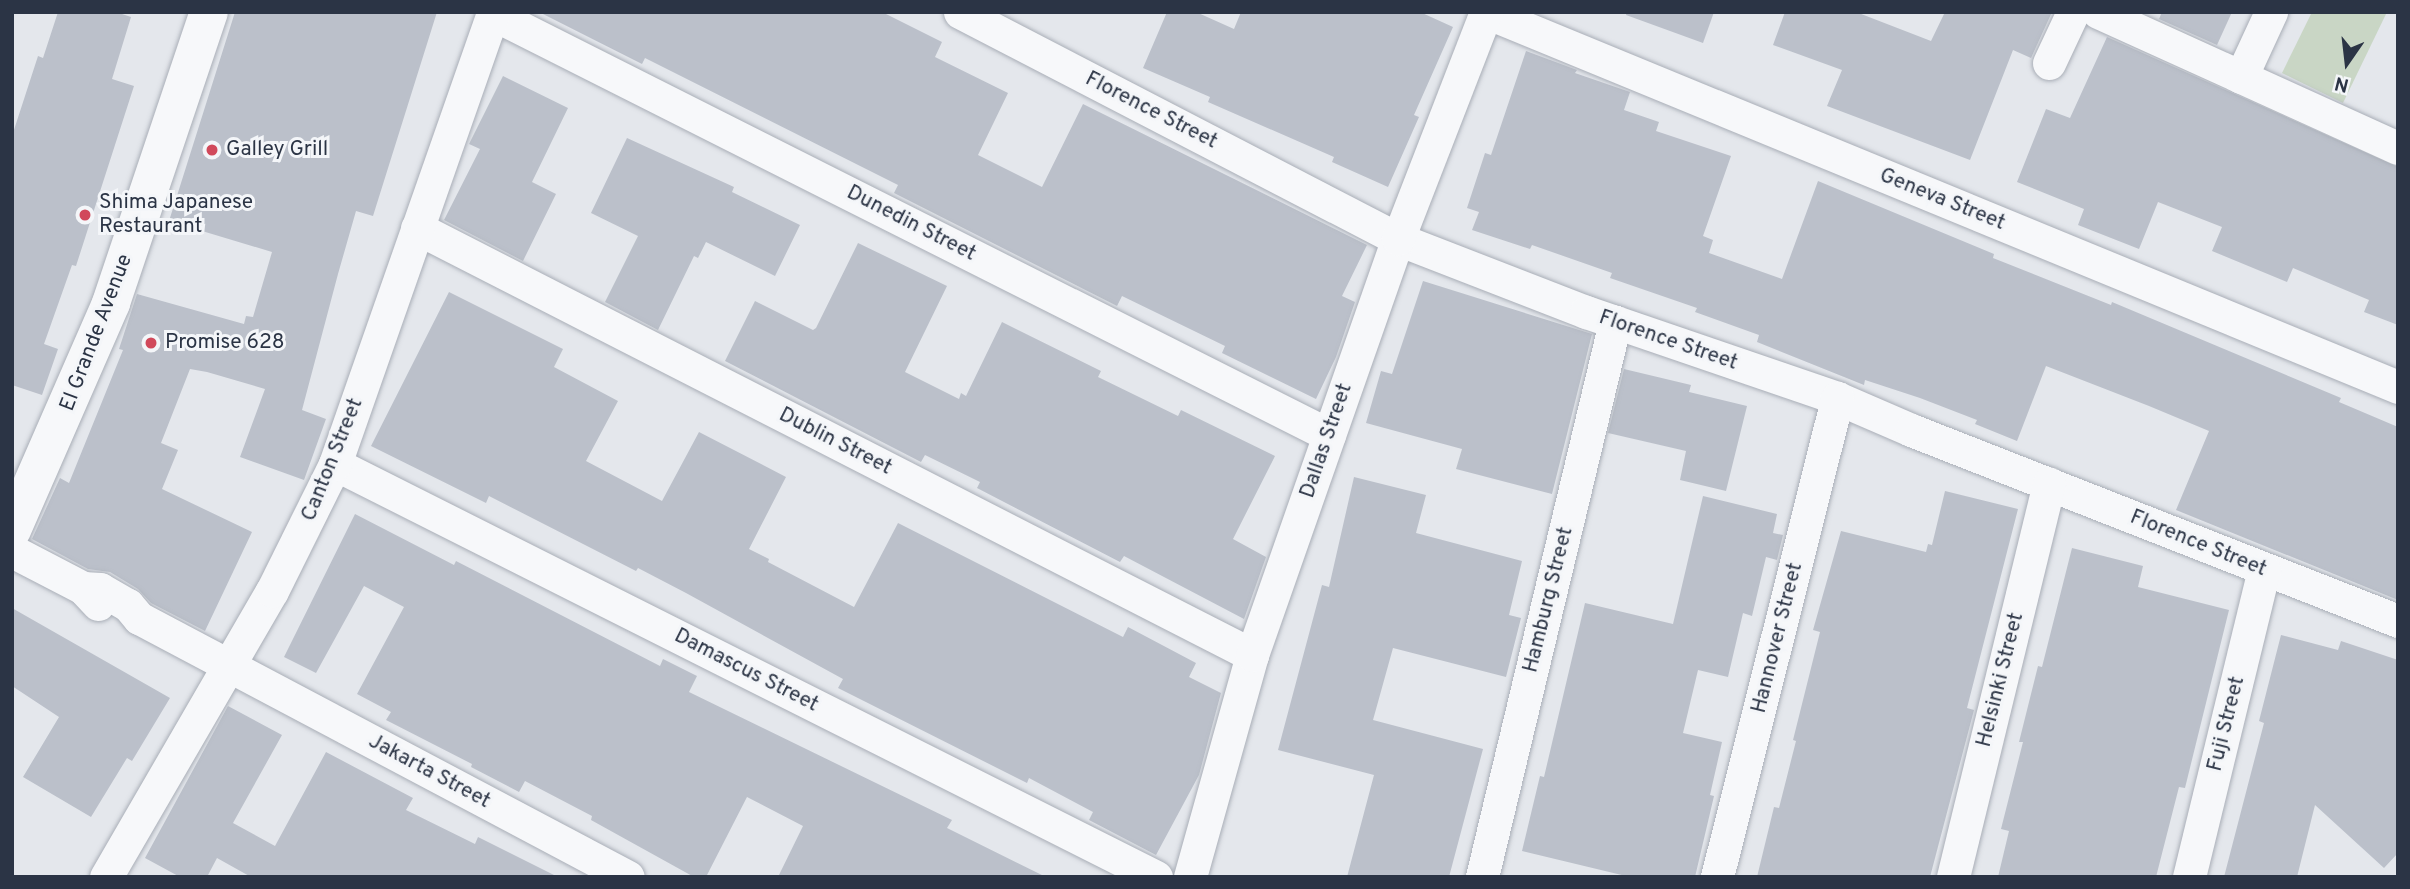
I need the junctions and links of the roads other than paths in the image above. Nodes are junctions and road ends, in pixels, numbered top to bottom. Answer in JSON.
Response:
{"nodes":[{"id":1,"x":209,"y":12,"type":"edge"},
{"id":2,"x":960,"y":12,"type":"edge"},
{"id":3,"x":1486,"y":12,"type":"edge"},
{"id":4,"x":2073,"y":12,"type":"edge"},
{"id":5,"x":2098,"y":12,"type":"edge"},
{"id":6,"x":2271,"y":12,"type":"edge"},
{"id":7,"x":493,"y":13,"type":"edge"},
{"id":8,"x":2049,"y":63,"type":"dead end"},
{"id":9,"x":2241,"y":77,"type":"junction"},
{"id":10,"x":2398,"y":148,"type":"edge"},
{"id":11,"x":417,"y":229,"type":"junction"},
{"id":12,"x":1398,"y":239,"type":"junction"},
{"id":13,"x":1615,"y":323,"type":"junction"},
{"id":14,"x":2398,"y":387,"type":"edge"},
{"id":15,"x":1837,"y":398,"type":"junction"},
{"id":16,"x":1329,"y":435,"type":"junction"},
{"id":17,"x":335,"y":464,"type":"junction"},
{"id":18,"x":2049,"y":484,"type":"junction"},
{"id":19,"x":12,"y":530,"type":"edge"},
{"id":20,"x":12,"y":551,"type":"edge"},
{"id":21,"x":2264,"y":570,"type":"junction"},
{"id":22,"x":2398,"y":621,"type":"edge"},
{"id":23,"x":1252,"y":655,"type":"junction"},
{"id":24,"x":229,"y":667,"type":"junction"},
{"id":25,"x":115,"y":874,"type":"edge"},
{"id":26,"x":628,"y":877,"type":"edge"},
{"id":27,"x":1156,"y":877,"type":"edge"},
{"id":28,"x":1190,"y":877,"type":"edge"},
{"id":29,"x":1482,"y":877,"type":"edge"},
{"id":30,"x":1717,"y":877,"type":"edge"},
{"id":31,"x":1953,"y":877,"type":"edge"},
{"id":32,"x":2189,"y":877,"type":"edge"}],
"edges":[{"from":1,"to":19,"type":"street","name":"El Grande Avenue"},
{"from":2,"to":12,"type":"street","name":"Florence Street"},
{"from":3,"to":12,"type":"street","name":"Dallas Street"},
{"from":3,"to":14,"type":"street","name":"Geneva Street"},
{"from":4,"to":8,"type":"street"},
{"from":5,"to":9,"type":"street"},
{"from":6,"to":9,"type":"street"},
{"from":7,"to":11,"type":"street","name":"Canton Street"},
{"from":7,"to":16,"type":"street","name":"Dunedin Street"},
{"from":9,"to":10,"type":"street"},
{"from":11,"to":17,"type":"street","name":"Canton Street"},
{"from":11,"to":23,"type":"street","name":"Dublin Street"},
{"from":12,"to":13,"type":"street","name":"Florence Street"},
{"from":12,"to":16,"type":"street","name":"Dallas Street"},
{"from":13,"to":15,"type":"street","name":"Florence Street"},
{"from":13,"to":29,"type":"street","name":"Hamburg Street"},
{"from":15,"to":18,"type":"street","name":"Florence Street"},
{"from":15,"to":30,"type":"street","name":"Hannover Street"},
{"from":16,"to":23,"type":"street","name":"Dallas Street"},
{"from":17,"to":24,"type":"street","name":"Canton Street"},
{"from":17,"to":27,"type":"street","name":"Damascus Street"},
{"from":18,"to":21,"type":"street","name":"Florence Street"},
{"from":18,"to":31,"type":"street","name":"Helsinki Street"},
{"from":20,"to":24,"type":"street","name":"Jakarta Street"},
{"from":21,"to":22,"type":"street","name":"Florence Street"},
{"from":21,"to":32,"type":"street","name":"Fuji Street"},
{"from":23,"to":28,"type":"street","name":"Dallas Street"},
{"from":24,"to":25,"type":"street","name":"Canton Street"},
{"from":24,"to":26,"type":"street","name":"Jakarta Street"}]}
